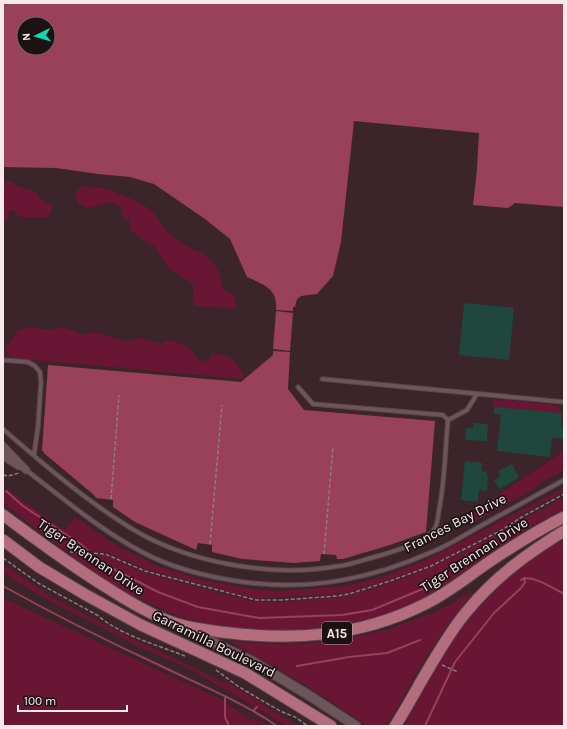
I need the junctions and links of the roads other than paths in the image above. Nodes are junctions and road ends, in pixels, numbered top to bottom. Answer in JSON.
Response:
{"nodes":[{"id":1,"x":3,"y":360,"type":"edge"},
{"id":2,"x":322,"y":379,"type":"dead end"},
{"id":3,"x":298,"y":387,"type":"dead end"},
{"id":4,"x":477,"y":394,"type":"junction"},
{"id":5,"x":564,"y":402,"type":"edge"},
{"id":6,"x":448,"y":420,"type":"junction"},
{"id":7,"x":3,"y":428,"type":"edge"},
{"id":8,"x":3,"y":446,"type":"edge"},
{"id":9,"x":34,"y":455,"type":"junction"},
{"id":10,"x":3,"y":456,"type":"edge"},
{"id":11,"x":26,"y":470,"type":"junction"},
{"id":12,"x":564,"y":480,"type":"edge"},
{"id":13,"x":3,"y":515,"type":"edge"},
{"id":14,"x":564,"y":516,"type":"edge"},
{"id":15,"x":564,"y":531,"type":"edge"},
{"id":16,"x":3,"y":540,"type":"edge"},
{"id":17,"x":169,"y":621,"type":"junction"},
{"id":18,"x":406,"y":709,"type":"junction"},
{"id":19,"x":331,"y":726,"type":"edge"},
{"id":20,"x":356,"y":726,"type":"edge"},
{"id":21,"x":395,"y":726,"type":"edge"},
{"id":22,"x":402,"y":726,"type":"edge"}],
"edges":[{"from":1,"to":9,"type":"lane"},
{"from":2,"to":4,"type":"lane"},
{"from":3,"to":6,"type":"lane"},
{"from":4,"to":5,"type":"lane"},
{"from":4,"to":6,"type":"lane"},
{"from":6,"to":9,"type":"lane"},
{"from":7,"to":9,"type":"lane"},
{"from":8,"to":11,"type":"street","name":"Frances Bay Drive"},
{"from":10,"to":11,"type":"street","name":"Frances Bay Drive"},
{"from":11,"to":12,"type":"lane","name":"Frances Bay Drive"},
{"from":13,"to":17,"type":"main road","name":"Tiger Brennan Drive","number":"A15"},
{"from":14,"to":17,"type":"main road","name":"Tiger Brennan Drive","number":"A15"},
{"from":15,"to":18,"type":"main road","name":"Tiger Brennan Drive"},
{"from":16,"to":19,"type":"main road","name":"Garramilla Boulevard"},
{"from":17,"to":20,"type":"street","name":"Garramilla Boulevard"},
{"from":18,"to":21,"type":"main road","name":"Tiger Brennan Drive"},
{"from":18,"to":22,"type":"main road"}]}
